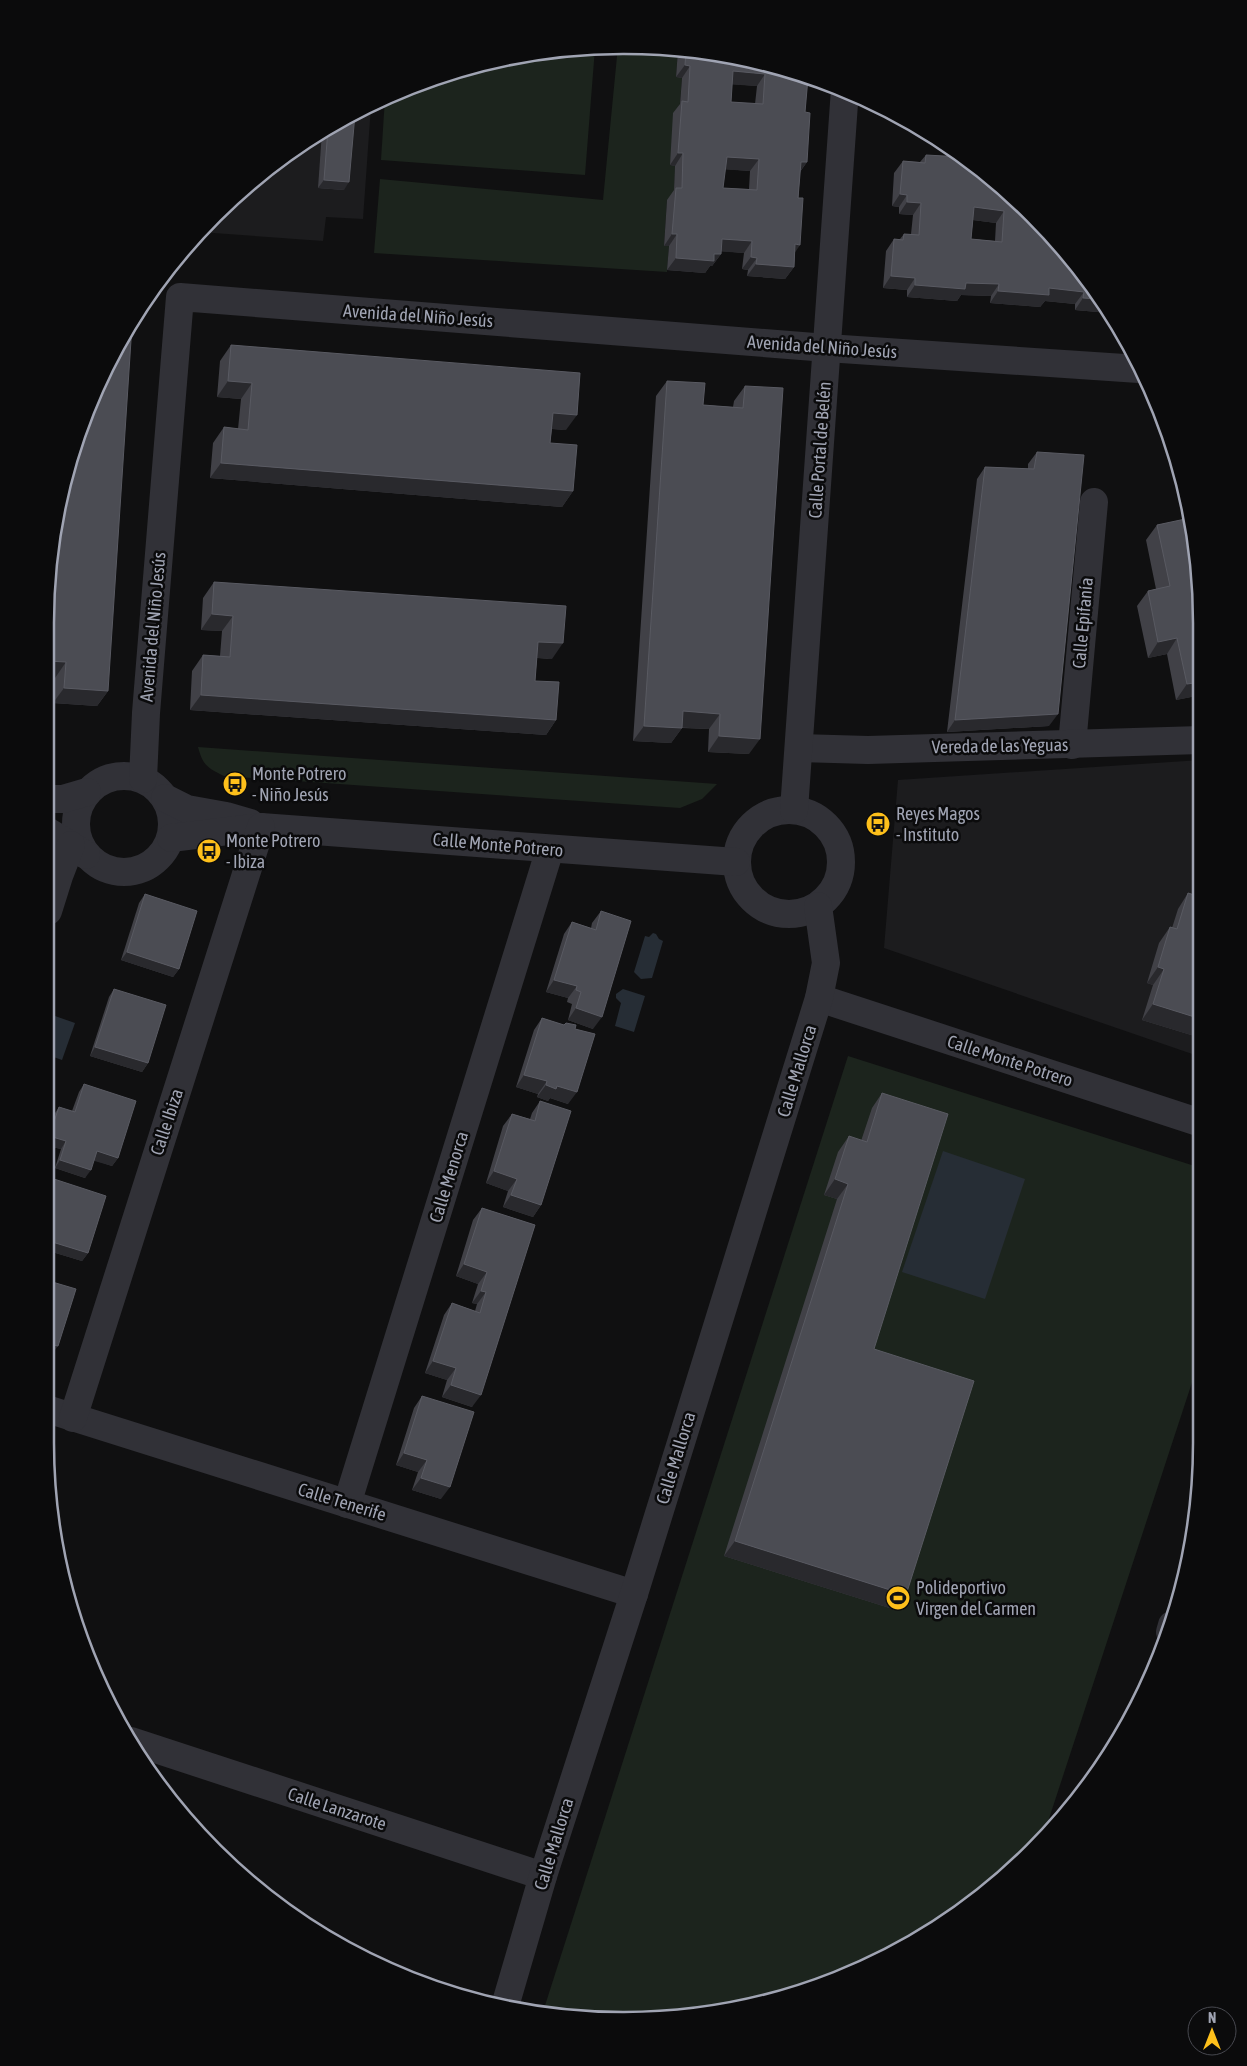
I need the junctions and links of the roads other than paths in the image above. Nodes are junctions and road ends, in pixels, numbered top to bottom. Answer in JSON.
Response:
{"nodes":[{"id":1,"x":844,"y":98,"type":"edge"},
{"id":2,"x":827,"y":348,"type":"junction"},
{"id":3,"x":1132,"y":369,"type":"edge"},
{"id":4,"x":1094,"y":502,"type":"dead end"},
{"id":5,"x":1193,"y":740,"type":"edge"},
{"id":6,"x":1072,"y":744,"type":"junction"},
{"id":7,"x":799,"y":748,"type":"junction"},
{"id":8,"x":143,"y":779,"type":"junction"},
{"id":9,"x":87,"y":792,"type":"junction"},
{"id":10,"x":166,"y":798,"type":"junction"},
{"id":11,"x":54,"y":799,"type":"edge"},
{"id":12,"x":794,"y":810,"type":"junction"},
{"id":13,"x":261,"y":827,"type":"junction"},
{"id":14,"x":54,"y":835,"type":"edge"},
{"id":15,"x":170,"y":838,"type":"junction"},
{"id":16,"x":550,"y":849,"type":"junction"},
{"id":17,"x":79,"y":850,"type":"junction"},
{"id":18,"x":736,"y":862,"type":"junction"},
{"id":19,"x":54,"y":892,"type":"edge"},
{"id":20,"x":818,"y":906,"type":"junction"},
{"id":21,"x":819,"y":998,"type":"junction"},
{"id":22,"x":1193,"y":1121,"type":"edge"},
{"id":23,"x":61,"y":1414,"type":"edge"},
{"id":24,"x":348,"y":1504,"type":"junction"},
{"id":25,"x":634,"y":1594,"type":"junction"},
{"id":26,"x":141,"y":1744,"type":"edge"},
{"id":27,"x":543,"y":1876,"type":"junction"},
{"id":28,"x":507,"y":2000,"type":"edge"}],
"edges":[{"from":1,"to":2,"type":"street","name":"Calle Portal de Belén"},
{"from":2,"to":3,"type":"street","name":"Avenida del Niño Jesús"},
{"from":2,"to":7,"type":"street","name":"Calle Portal de Belén"},
{"from":2,"to":8,"type":"street","name":"Avenida del Niño Jesús"},
{"from":4,"to":6,"type":"street","name":"Calle Epifanía"},
{"from":5,"to":6,"type":"street","name":"Vereda de las Yeguas"},
{"from":6,"to":7,"type":"street","name":"Vereda de las Yeguas"},
{"from":7,"to":12,"type":"street","name":"Calle Portal de Belén"},
{"from":8,"to":9,"type":"street"},
{"from":8,"to":10,"type":"street"},
{"from":9,"to":11,"type":"street"},
{"from":9,"to":17,"type":"street"},
{"from":10,"to":13,"type":"street","name":"Calle Monte Potrero"},
{"from":10,"to":15,"type":"street"},
{"from":12,"to":18,"type":"street"},
{"from":12,"to":20,"type":"street"},
{"from":13,"to":15,"type":"street","name":"Calle Monte Potrero"},
{"from":13,"to":16,"type":"street","name":"Calle Monte Potrero"},
{"from":13,"to":23,"type":"street","name":"Calle Ibiza"},
{"from":14,"to":17,"type":"street"},
{"from":15,"to":17,"type":"street"},
{"from":16,"to":18,"type":"street","name":"Calle Monte Potrero"},
{"from":16,"to":24,"type":"street","name":"Calle Menorca"},
{"from":17,"to":19,"type":"street"},
{"from":18,"to":20,"type":"street"},
{"from":20,"to":21,"type":"street","name":"Calle Mallorca"},
{"from":21,"to":22,"type":"street","name":"Calle Monte Potrero"},
{"from":21,"to":25,"type":"street","name":"Calle Mallorca"},
{"from":23,"to":24,"type":"street","name":"Calle Tenerife"},
{"from":24,"to":25,"type":"street","name":"Calle Tenerife"},
{"from":25,"to":27,"type":"street","name":"Calle Mallorca"},
{"from":26,"to":27,"type":"street","name":"Calle Lanzarote"},
{"from":27,"to":28,"type":"street","name":"Calle Mallorca"}]}
